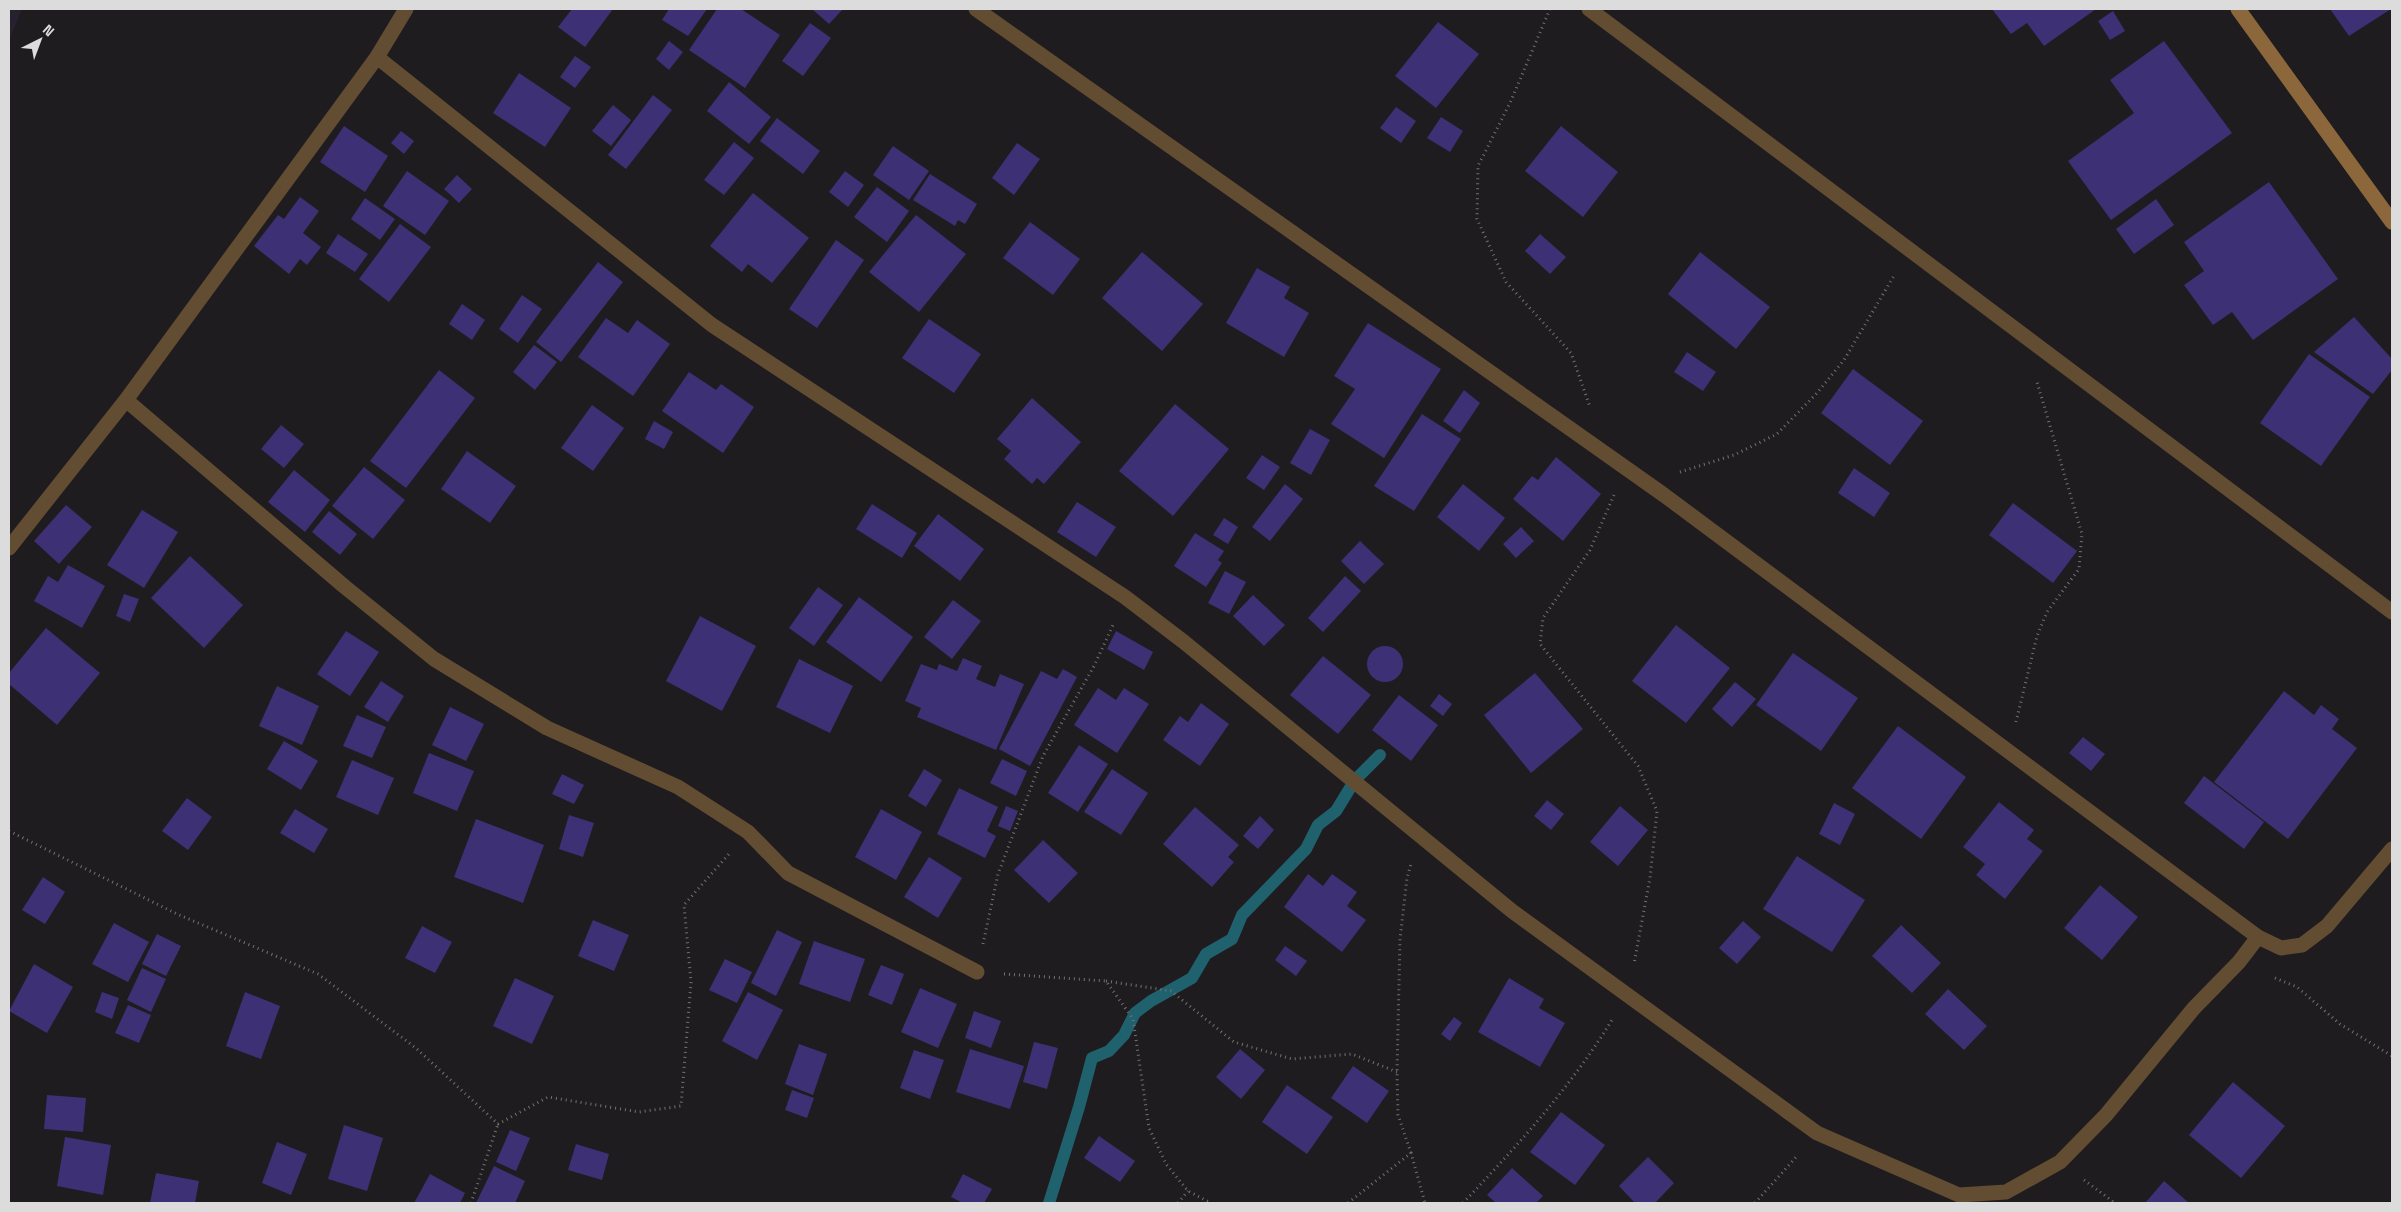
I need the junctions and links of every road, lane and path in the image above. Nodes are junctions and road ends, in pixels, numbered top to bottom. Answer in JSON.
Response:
{"nodes":[{"id":1,"x":406,"y":9,"type":"edge"},
{"id":2,"x":976,"y":9,"type":"edge"},
{"id":3,"x":1550,"y":9,"type":"edge"},
{"id":4,"x":1589,"y":9,"type":"edge"},
{"id":5,"x":2238,"y":9,"type":"edge"},
{"id":6,"x":377,"y":58,"type":"junction"},
{"id":7,"x":2392,"y":222,"type":"edge"},
{"id":8,"x":1910,"y":249,"type":"junction"},
{"id":9,"x":2036,"y":382,"type":"dead end"},
{"id":10,"x":126,"y":400,"type":"junction"},
{"id":11,"x":1593,"y":416,"type":"dead end"},
{"id":12,"x":1626,"y":468,"type":"junction"},
{"id":13,"x":1664,"y":495,"type":"junction"},
{"id":14,"x":9,"y":548,"type":"edge"},
{"id":15,"x":1125,"y":597,"type":"junction"},
{"id":16,"x":2392,"y":612,"type":"edge"},
{"id":17,"x":2008,"y":752,"type":"junction"},
{"id":18,"x":9,"y":831,"type":"edge"},
{"id":19,"x":748,"y":832,"type":"junction"},
{"id":20,"x":1420,"y":836,"type":"junction"},
{"id":21,"x":2392,"y":849,"type":"edge"},
{"id":22,"x":2258,"y":937,"type":"junction"},
{"id":23,"x":2239,"y":962,"type":"junction"},
{"id":24,"x":977,"y":972,"type":"junction"},
{"id":25,"x":1106,"y":981,"type":"junction"},
{"id":26,"x":1628,"y":994,"type":"junction"},
{"id":27,"x":2392,"y":1056,"type":"edge"},
{"id":28,"x":1397,"y":1072,"type":"junction"},
{"id":29,"x":498,"y":1124,"type":"junction"},
{"id":30,"x":1817,"y":1133,"type":"junction"},
{"id":31,"x":1411,"y":1153,"type":"junction"},
{"id":32,"x":2060,"y":1162,"type":"junction"},
{"id":33,"x":1188,"y":1191,"type":"junction"},
{"id":34,"x":471,"y":1203,"type":"edge"},
{"id":35,"x":1178,"y":1203,"type":"edge"},
{"id":36,"x":1211,"y":1203,"type":"edge"},
{"id":37,"x":1348,"y":1203,"type":"edge"},
{"id":38,"x":1425,"y":1203,"type":"edge"},
{"id":39,"x":1463,"y":1203,"type":"edge"},
{"id":40,"x":1755,"y":1203,"type":"edge"},
{"id":41,"x":2115,"y":1203,"type":"edge"}],
"edges":[{"from":1,"to":6,"type":"street"},
{"from":2,"to":12,"type":"street"},
{"from":3,"to":11,"type":"path"},
{"from":4,"to":8,"type":"street"},
{"from":5,"to":7,"type":"main road"},
{"from":6,"to":10,"type":"street"},
{"from":6,"to":15,"type":"street"},
{"from":8,"to":13,"type":"path"},
{"from":8,"to":16,"type":"street"},
{"from":9,"to":17,"type":"path"},
{"from":10,"to":14,"type":"street"},
{"from":10,"to":19,"type":"street"},
{"from":12,"to":13,"type":"street"},
{"from":12,"to":26,"type":"path"},
{"from":13,"to":17,"type":"street"},
{"from":15,"to":20,"type":"street"},
{"from":15,"to":24,"type":"path"},
{"from":17,"to":22,"type":"street"},
{"from":18,"to":29,"type":"path"},
{"from":19,"to":24,"type":"street"},
{"from":19,"to":29,"type":"path"},
{"from":20,"to":26,"type":"street"},
{"from":20,"to":28,"type":"path"},
{"from":21,"to":22,"type":"street"},
{"from":22,"to":23,"type":"street"},
{"from":23,"to":27,"type":"path"},
{"from":23,"to":32,"type":"street"},
{"from":24,"to":25,"type":"path"},
{"from":25,"to":28,"type":"path"},
{"from":25,"to":33,"type":"path"},
{"from":26,"to":30,"type":"street"},
{"from":26,"to":39,"type":"path"},
{"from":28,"to":31,"type":"path"},
{"from":29,"to":34,"type":"path"},
{"from":30,"to":32,"type":"street"},
{"from":30,"to":40,"type":"path"},
{"from":31,"to":37,"type":"path"},
{"from":31,"to":38,"type":"path"},
{"from":32,"to":41,"type":"path"},
{"from":33,"to":35,"type":"path"},
{"from":33,"to":36,"type":"path"}]}
